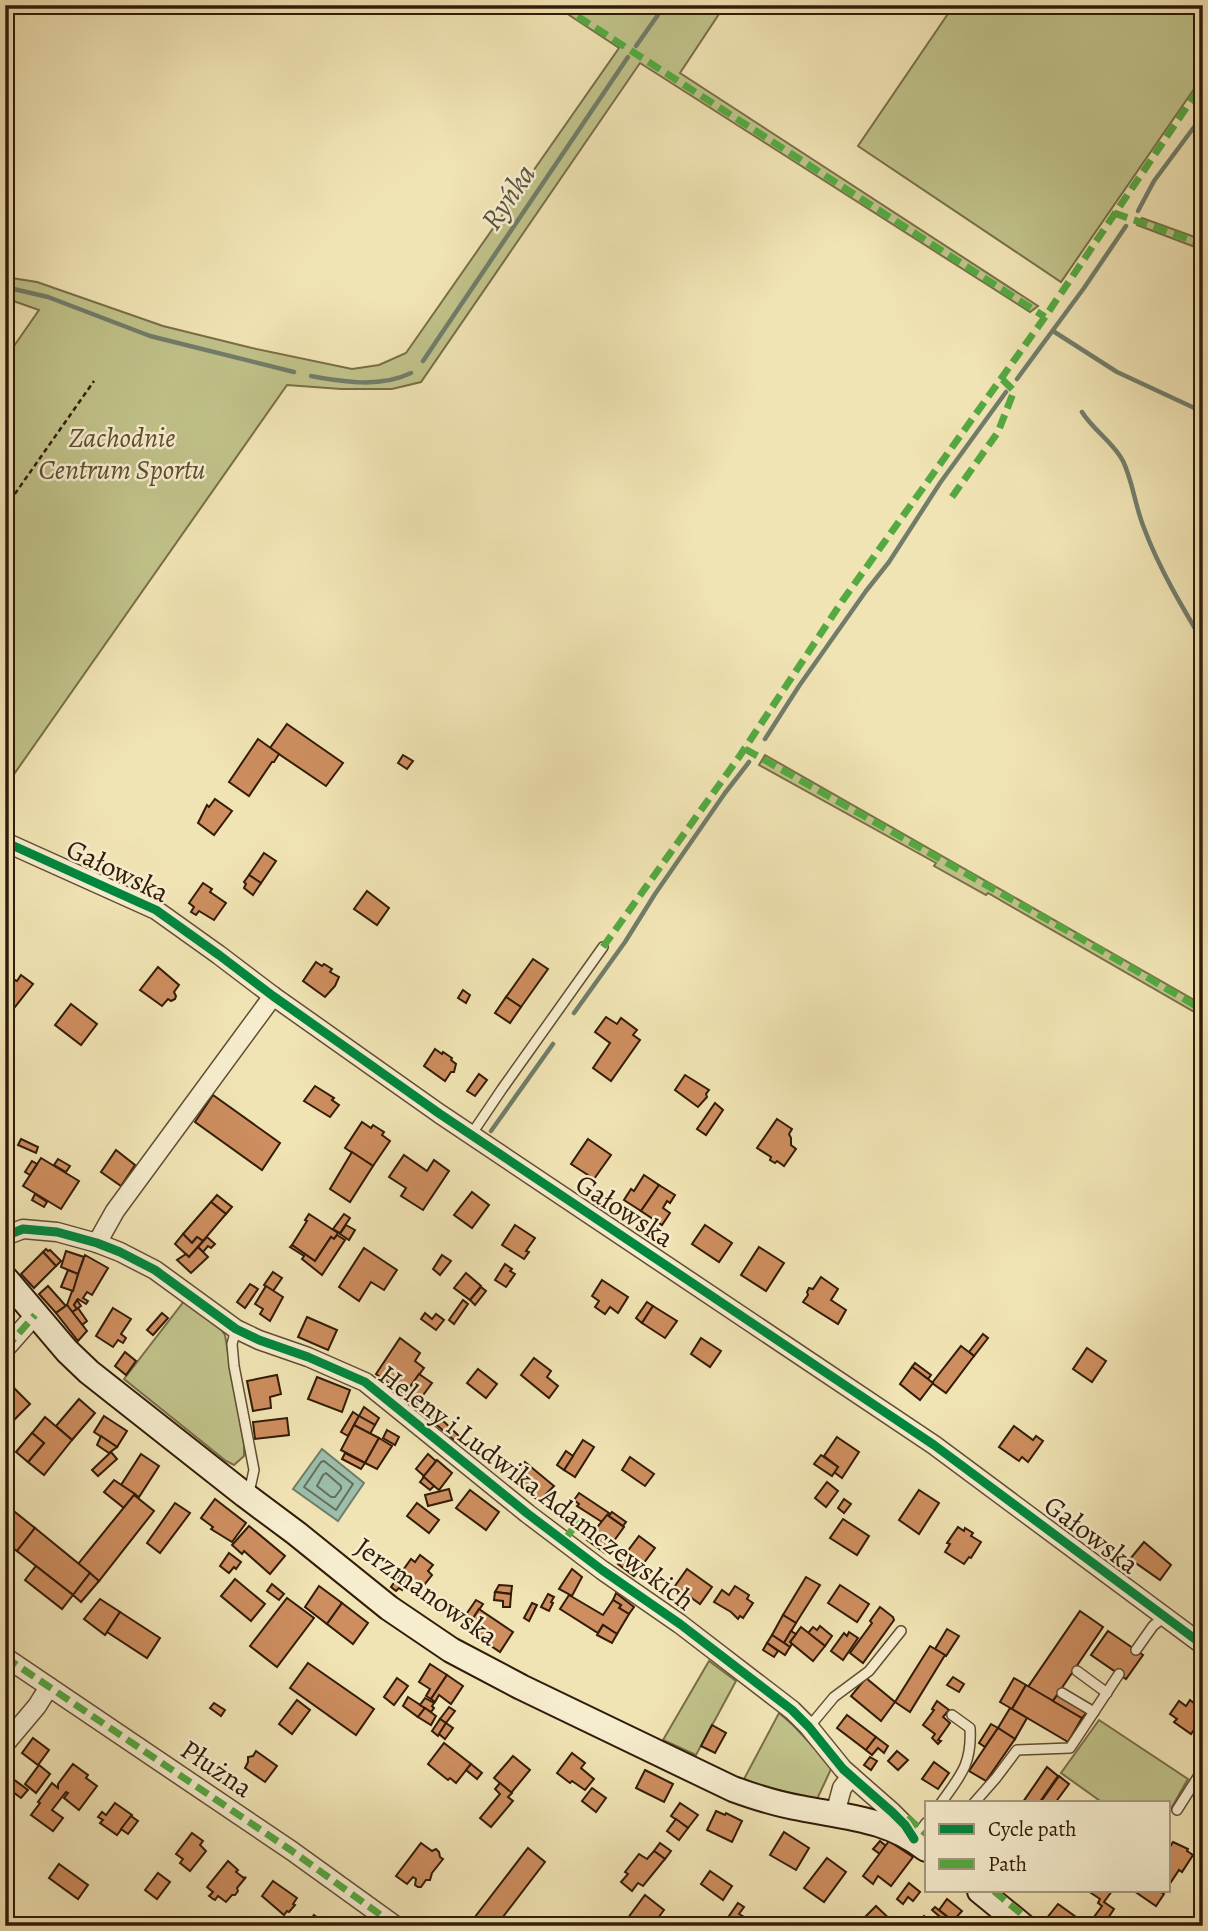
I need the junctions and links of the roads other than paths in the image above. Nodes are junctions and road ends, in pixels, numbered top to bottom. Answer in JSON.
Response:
{"nodes":[{"id":1,"x":5,"y":842,"type":"edge"},
{"id":2,"x":603,"y":947,"type":"dead end"},
{"id":3,"x":273,"y":996,"type":"junction"},
{"id":4,"x":471,"y":1135,"type":"junction"},
{"id":5,"x":5,"y":1237,"type":"edge"},
{"id":6,"x":97,"y":1243,"type":"junction"},
{"id":7,"x":5,"y":1278,"type":"edge"},
{"id":8,"x":35,"y":1315,"type":"junction"},
{"id":9,"x":236,"y":1329,"type":"junction"},
{"id":10,"x":5,"y":1349,"type":"edge"},
{"id":11,"x":245,"y":1495,"type":"junction"},
{"id":12,"x":1164,"y":1617,"type":"junction"},
{"id":13,"x":901,"y":1631,"type":"dead end"},
{"id":14,"x":1203,"y":1645,"type":"edge"},
{"id":15,"x":1136,"y":1650,"type":"dead end"},
{"id":16,"x":5,"y":1657,"type":"edge"},
{"id":17,"x":1077,"y":1671,"type":"dead end"},
{"id":18,"x":1119,"y":1674,"type":"dead end"},
{"id":19,"x":49,"y":1687,"type":"junction"},
{"id":20,"x":1062,"y":1693,"type":"dead end"},
{"id":21,"x":1107,"y":1693,"type":"junction"},
{"id":22,"x":1094,"y":1712,"type":"junction"},
{"id":23,"x":952,"y":1716,"type":"dead end"},
{"id":24,"x":809,"y":1727,"type":"junction"},
{"id":25,"x":5,"y":1744,"type":"edge"},
{"id":26,"x":1203,"y":1769,"type":"edge"},
{"id":27,"x":847,"y":1773,"type":"junction"},
{"id":28,"x":942,"y":1801,"type":"edge"},
{"id":29,"x":976,"y":1801,"type":"edge"},
{"id":30,"x":1177,"y":1810,"type":"dead end"},
{"id":31,"x":835,"y":1814,"type":"junction"},
{"id":32,"x":922,"y":1837,"type":"edge"},
{"id":33,"x":981,"y":1892,"type":"edge"},
{"id":34,"x":1013,"y":1921,"type":"edge"},
{"id":35,"x":396,"y":1926,"type":"edge"}],
"edges":[{"from":1,"to":3,"type":"street","name":"Gałowska"},
{"from":2,"to":4,"type":"lane"},
{"from":3,"to":4,"type":"street","name":"Gałowska"},
{"from":3,"to":6,"type":"street"},
{"from":4,"to":12,"type":"street","name":"Gałowska"},
{"from":5,"to":6,"type":"street","name":"Heleny i Ludwika Adamczewskich"},
{"from":6,"to":9,"type":"street","name":"Heleny i Ludwika Adamczewskich"},
{"from":7,"to":8,"type":"street","name":"Jerzmanowska"},
{"from":8,"to":10,"type":"street"},
{"from":8,"to":11,"type":"street","name":"Jerzmanowska"},
{"from":9,"to":11,"type":"lane"},
{"from":9,"to":24,"type":"street","name":"Heleny i Ludwika Adamczewskich"},
{"from":11,"to":31,"type":"street","name":"Jerzmanowska"},
{"from":12,"to":14,"type":"street","name":"Gałowska"},
{"from":12,"to":15,"type":"lane"},
{"from":13,"to":24,"type":"lane"},
{"from":16,"to":19,"type":"street","name":"Płużna"},
{"from":17,"to":21,"type":"lane"},
{"from":18,"to":21,"type":"lane"},
{"from":19,"to":25,"type":"street"},
{"from":19,"to":35,"type":"street","name":"Płużna"},
{"from":20,"to":22,"type":"lane"},
{"from":21,"to":22,"type":"lane"},
{"from":22,"to":29,"type":"lane"},
{"from":23,"to":28,"type":"lane"},
{"from":24,"to":27,"type":"street","name":"Heleny i Ludwika Adamczewskich"},
{"from":26,"to":30,"type":"lane"},
{"from":27,"to":31,"type":"street"},
{"from":27,"to":32,"type":"street","name":"Heleny i Ludwika Adamczewskich"},
{"from":31,"to":32,"type":"street","name":"Jerzmanowska"},
{"from":33,"to":34,"type":"street"}]}
